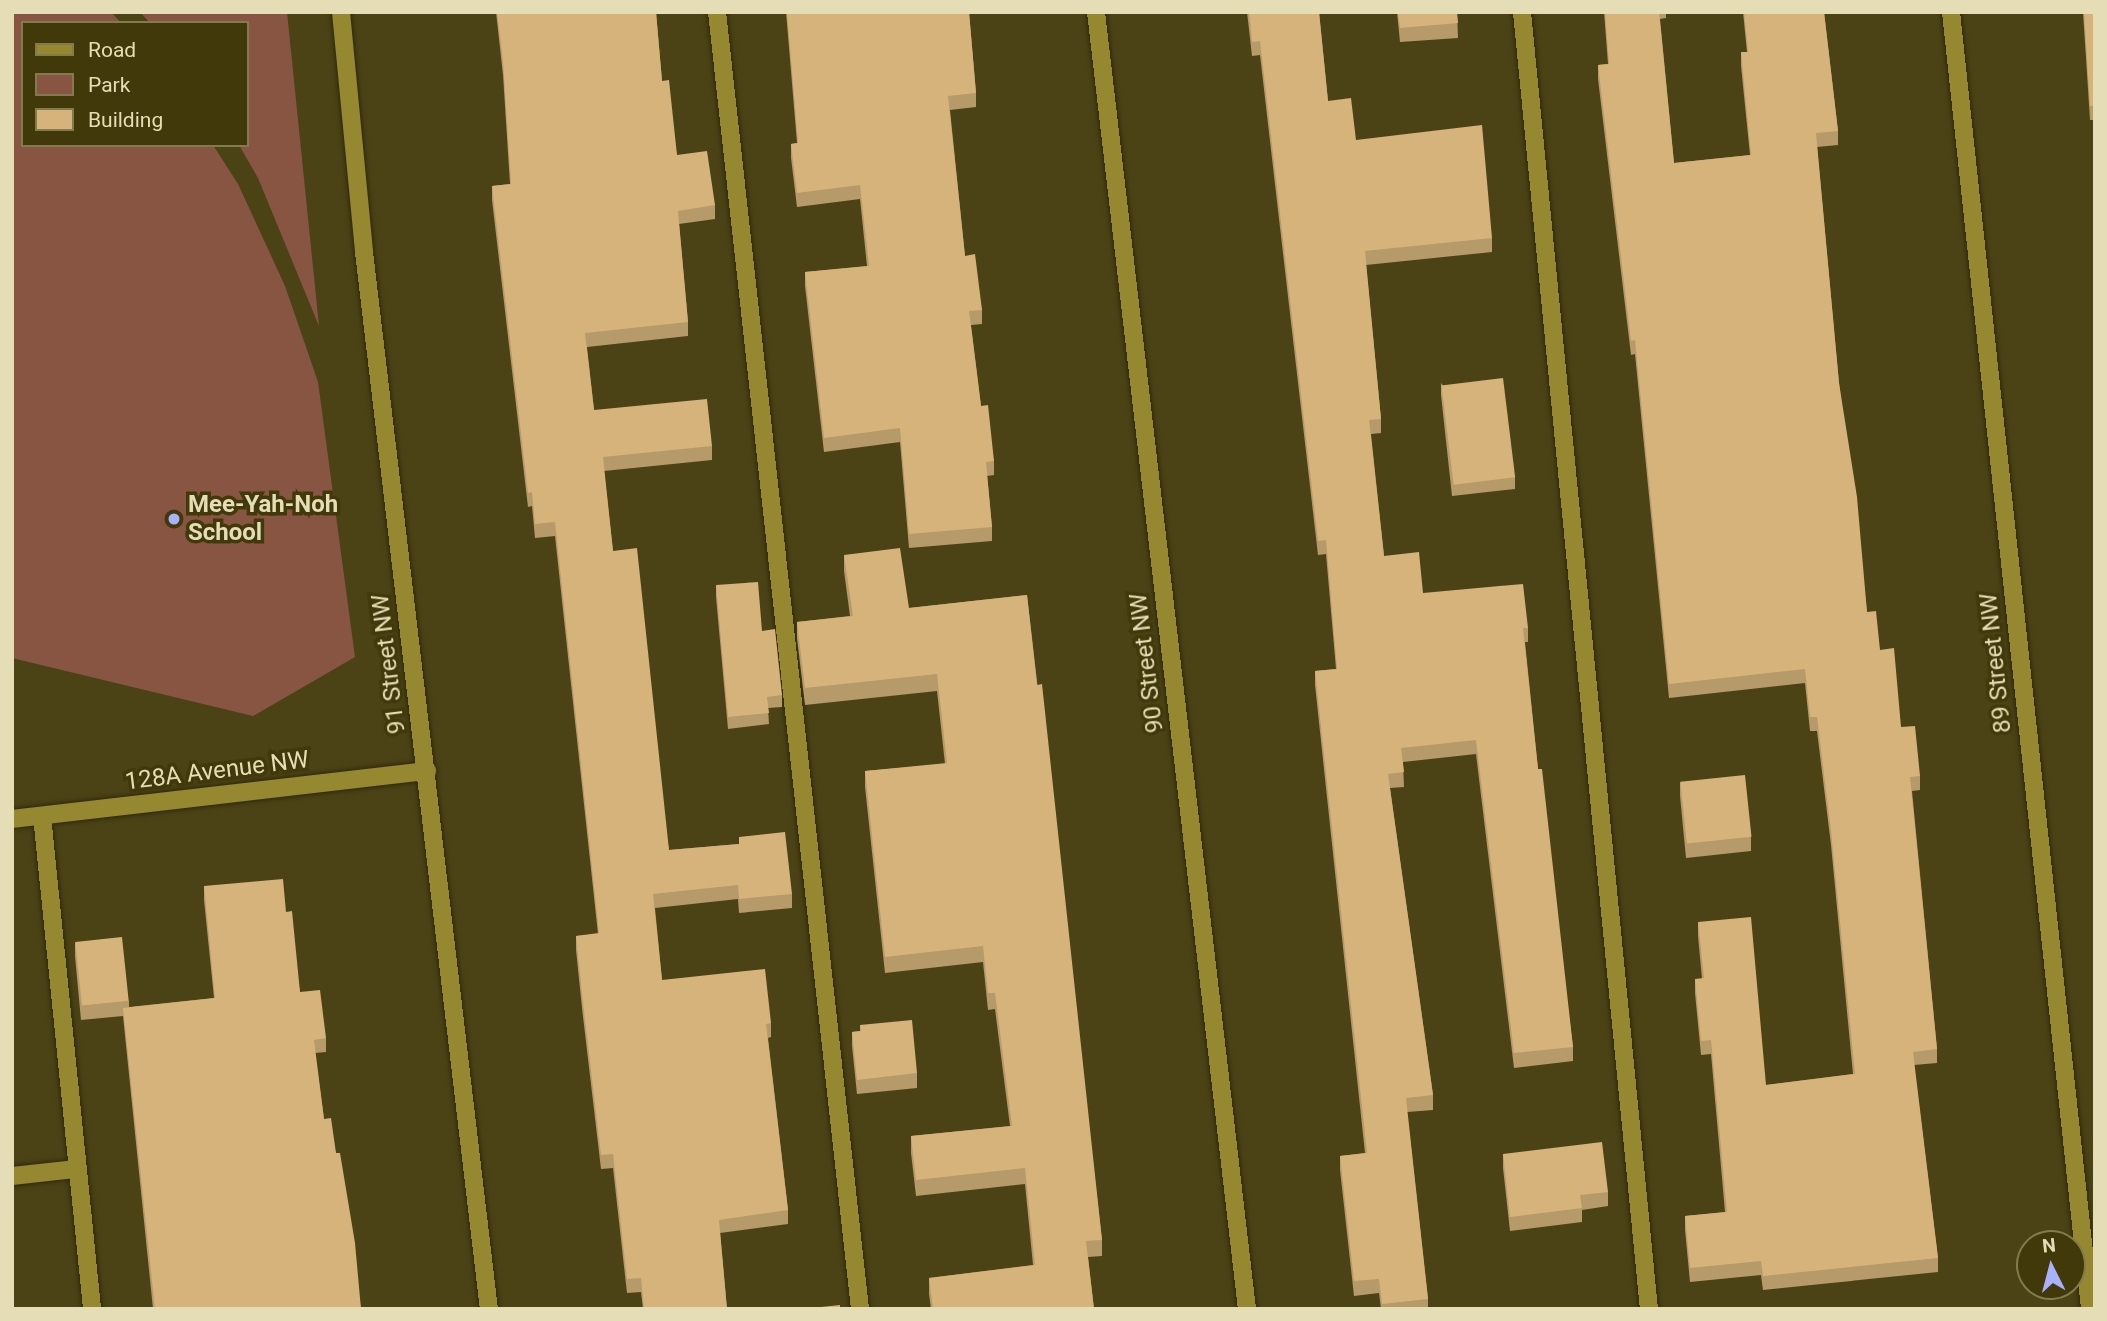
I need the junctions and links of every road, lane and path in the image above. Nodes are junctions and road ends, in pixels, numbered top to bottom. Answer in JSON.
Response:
{"nodes":[{"id":1,"x":341,"y":12,"type":"edge"},
{"id":2,"x":717,"y":12,"type":"edge"},
{"id":3,"x":1097,"y":12,"type":"edge"},
{"id":4,"x":1522,"y":12,"type":"edge"},
{"id":5,"x":1951,"y":12,"type":"edge"},
{"id":6,"x":427,"y":771,"type":"junction"},
{"id":7,"x":42,"y":816,"type":"junction"},
{"id":8,"x":12,"y":819,"type":"edge"},
{"id":9,"x":75,"y":1169,"type":"junction"},
{"id":10,"x":12,"y":1175,"type":"edge"},
{"id":11,"x":92,"y":1309,"type":"edge"},
{"id":12,"x":489,"y":1309,"type":"edge"},
{"id":13,"x":860,"y":1309,"type":"edge"},
{"id":14,"x":1247,"y":1309,"type":"edge"},
{"id":15,"x":1649,"y":1309,"type":"edge"},
{"id":16,"x":2090,"y":1309,"type":"edge"}],
"edges":[{"from":1,"to":6,"type":"street","name":"91 Street NW"},
{"from":2,"to":13,"type":"street"},
{"from":3,"to":14,"type":"street","name":"90 Street NW"},
{"from":4,"to":15,"type":"street"},
{"from":5,"to":16,"type":"street","name":"89 Street NW"},
{"from":6,"to":7,"type":"street","name":"128A Avenue NW"},
{"from":6,"to":12,"type":"street","name":"91 Street NW"},
{"from":7,"to":8,"type":"street","name":"128A Avenue NW"},
{"from":7,"to":9,"type":"street"},
{"from":9,"to":10,"type":"street"},
{"from":9,"to":11,"type":"street"}]}
